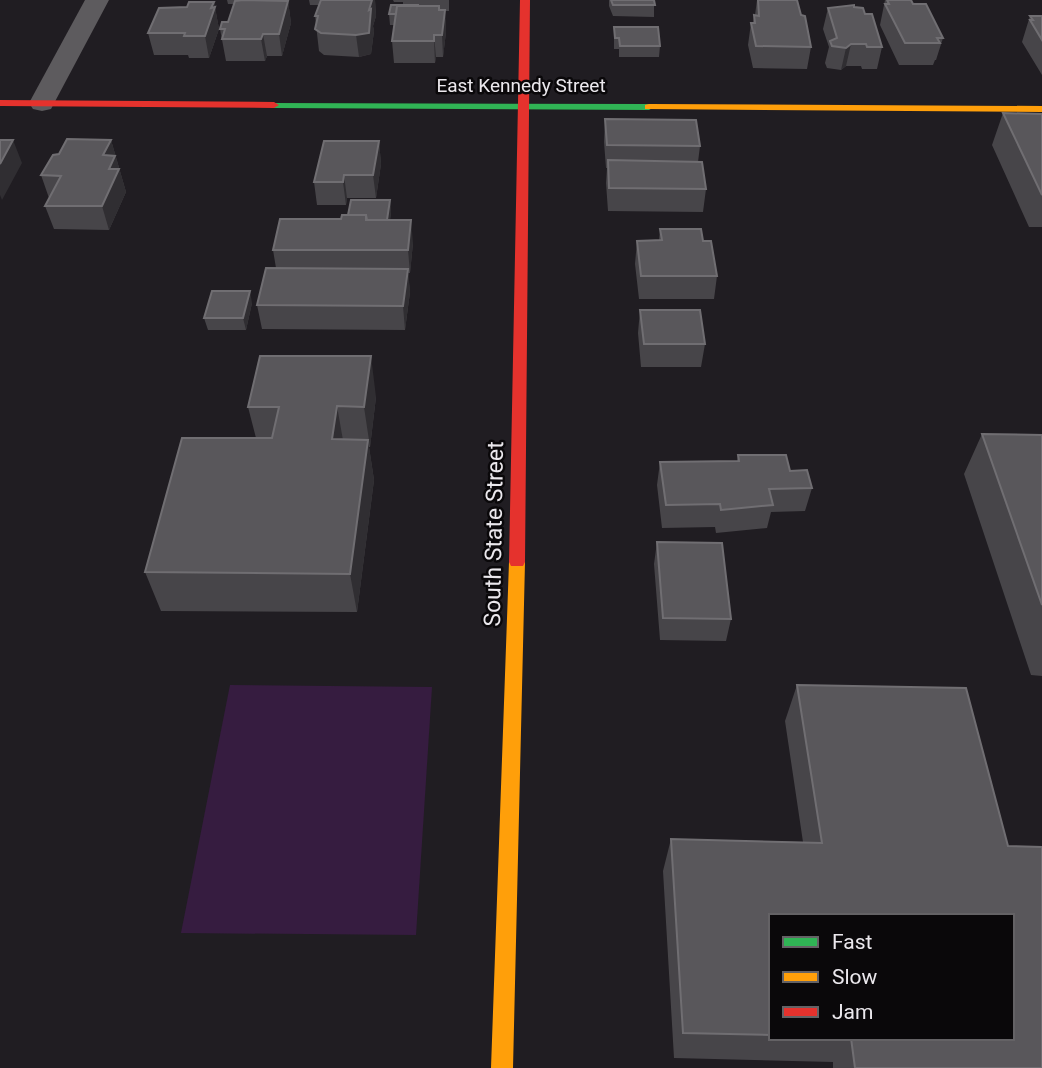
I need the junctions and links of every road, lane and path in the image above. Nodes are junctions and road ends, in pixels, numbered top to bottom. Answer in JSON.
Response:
{"nodes":[{"id":1,"x":97,"y":0,"type":"edge"},
{"id":2,"x":525,"y":0,"type":"edge"},
{"id":3,"x":0,"y":103,"type":"edge"},
{"id":4,"x":42,"y":103,"type":"junction"},
{"id":5,"x":523,"y":106,"type":"junction"},
{"id":6,"x":1042,"y":108,"type":"edge"},
{"id":7,"x":502,"y":1068,"type":"edge"}],
"edges":[{"from":1,"to":4,"type":"street"},
{"from":2,"to":5,"type":"street","name":"South State Street"},
{"from":3,"to":4,"type":"street","name":"East Kennedy Street"},
{"from":4,"to":5,"type":"street","name":"East Kennedy Street"},
{"from":5,"to":6,"type":"street","name":"East Kennedy Street"},
{"from":5,"to":7,"type":"street","name":"South State Street"}]}
